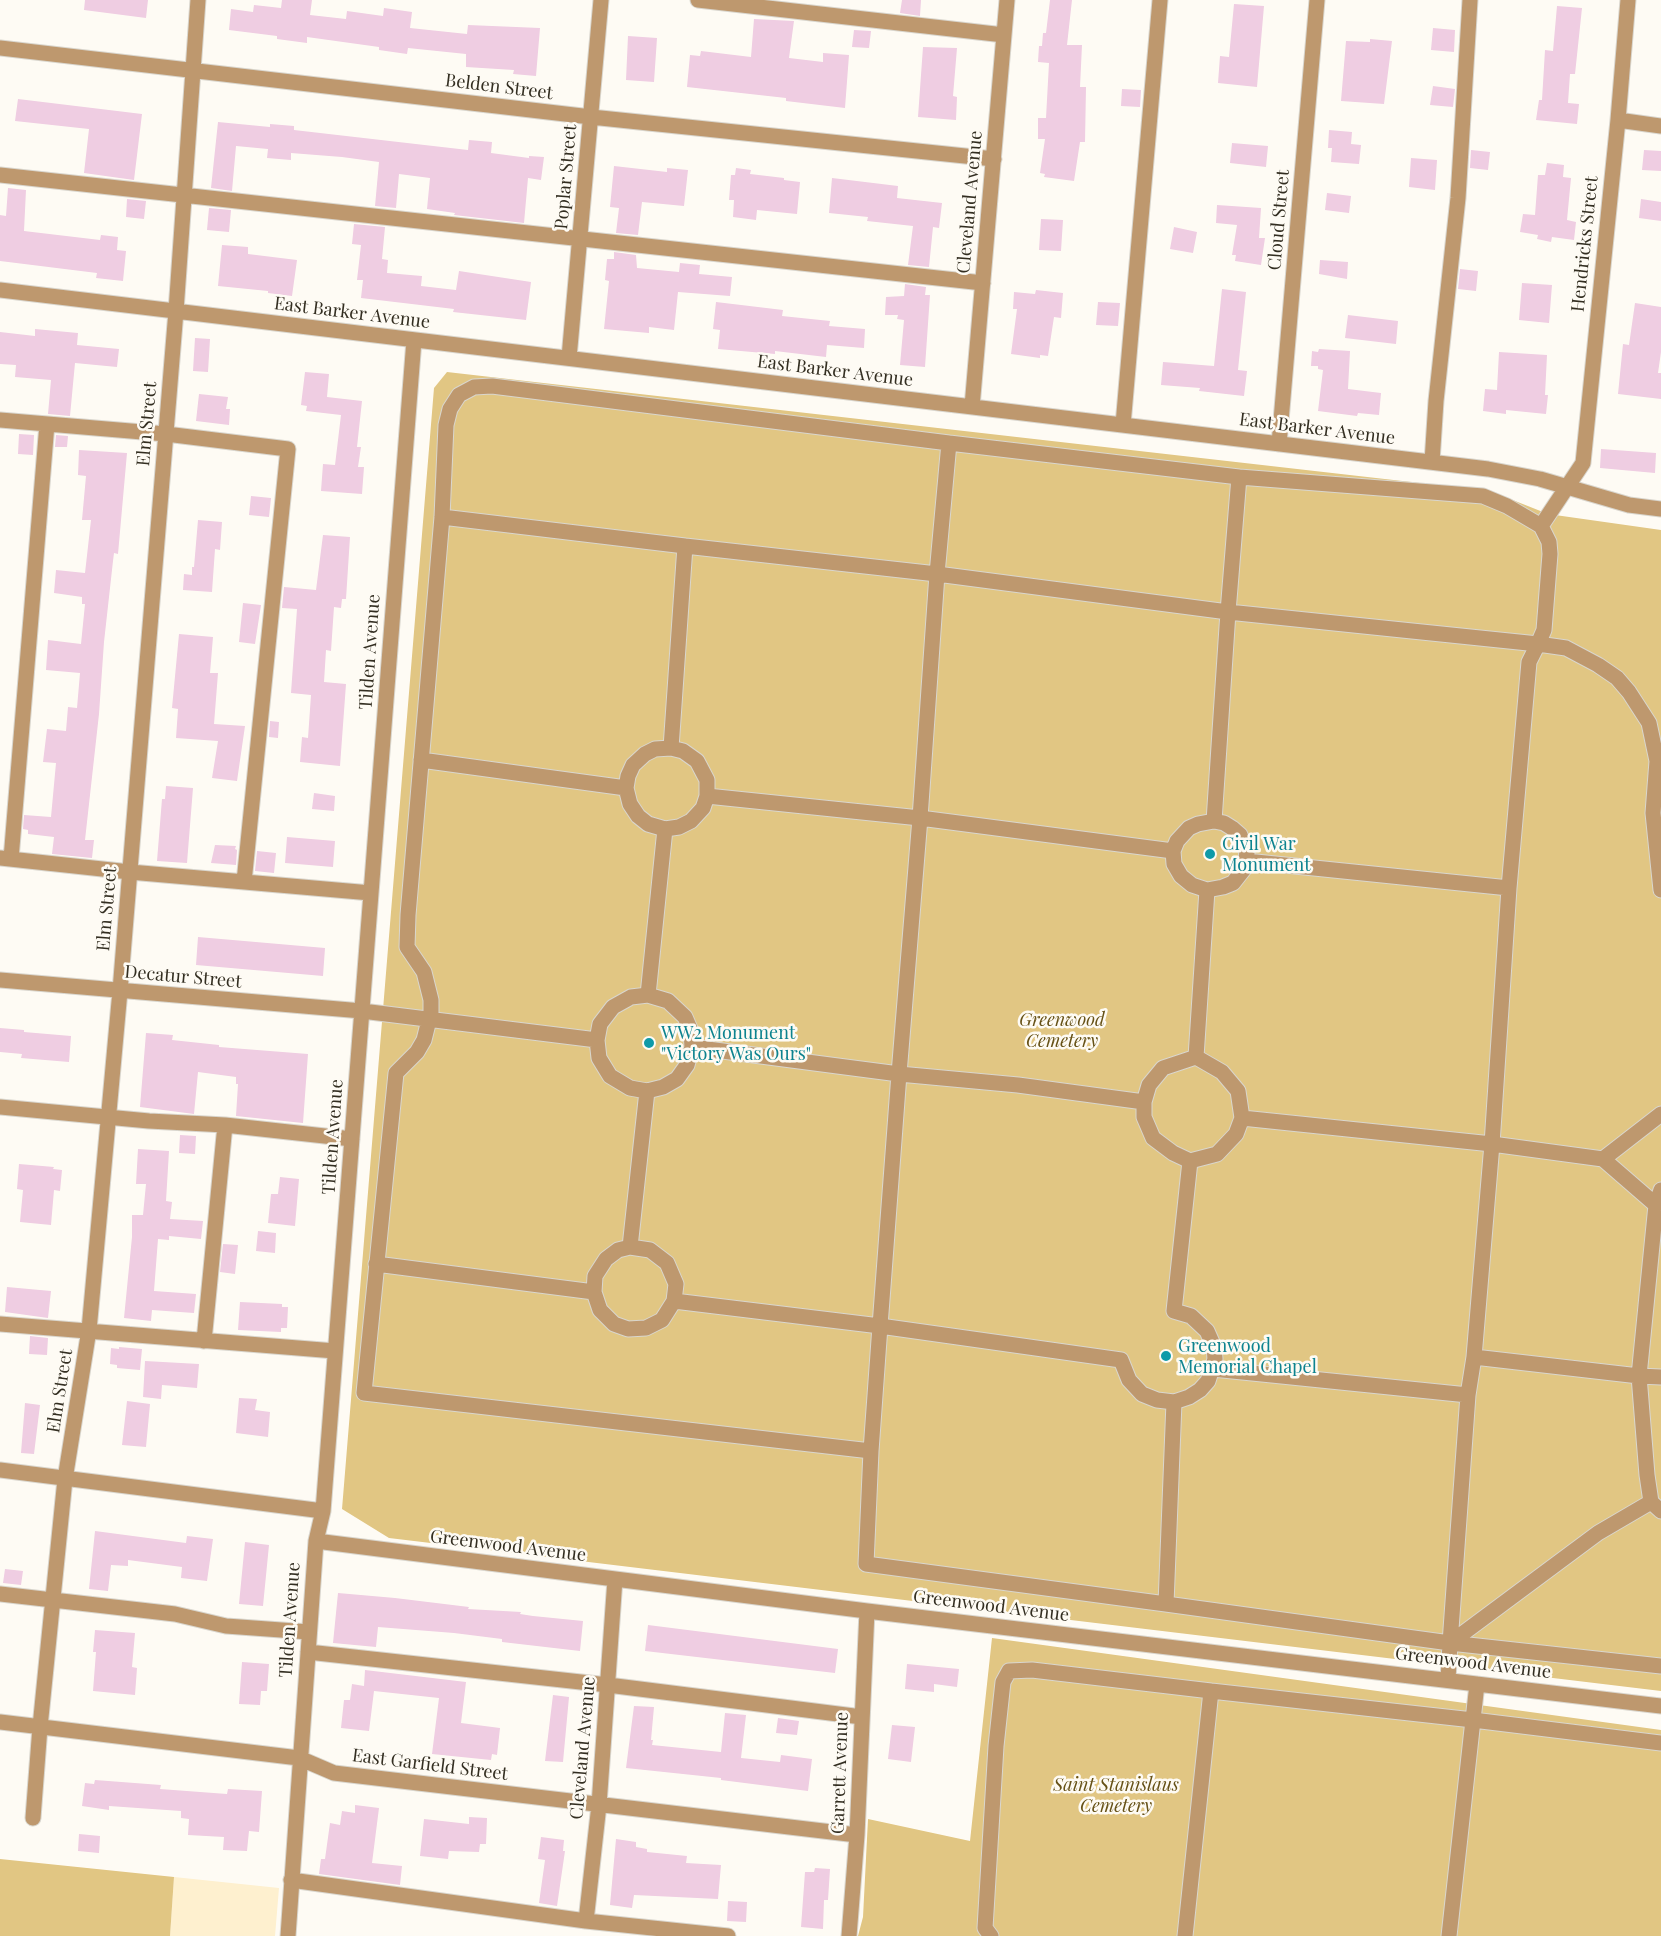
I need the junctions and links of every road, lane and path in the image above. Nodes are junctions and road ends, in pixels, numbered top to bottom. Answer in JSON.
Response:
{"nodes":[{"id":1,"x":198,"y":0,"type":"edge"},
{"id":2,"x":601,"y":0,"type":"edge"},
{"id":3,"x":698,"y":0,"type":"edge"},
{"id":4,"x":1007,"y":0,"type":"edge"},
{"id":5,"x":1160,"y":0,"type":"edge"},
{"id":6,"x":1317,"y":0,"type":"edge"},
{"id":7,"x":1470,"y":0,"type":"edge"},
{"id":8,"x":1628,"y":0,"type":"edge"},
{"id":9,"x":1004,"y":35,"type":"junction"},
{"id":10,"x":0,"y":48,"type":"edge"},
{"id":11,"x":192,"y":71,"type":"junction"},
{"id":12,"x":591,"y":117,"type":"junction"},
{"id":13,"x":1618,"y":120,"type":"junction"},
{"id":14,"x":1661,"y":126,"type":"edge"},
{"id":15,"x":994,"y":159,"type":"junction"},
{"id":16,"x":0,"y":175,"type":"edge"},
{"id":17,"x":184,"y":195,"type":"junction"},
{"id":18,"x":580,"y":239,"type":"junction"},
{"id":19,"x":983,"y":283,"type":"junction"},
{"id":20,"x":0,"y":290,"type":"edge"},
{"id":21,"x":176,"y":311,"type":"junction"},
{"id":22,"x":414,"y":340,"type":"junction"},
{"id":23,"x":569,"y":358,"type":"junction"},
{"id":24,"x":972,"y":407,"type":"junction"},
{"id":25,"x":0,"y":420,"type":"edge"},
{"id":26,"x":47,"y":424,"type":"junction"},
{"id":27,"x":1122,"y":425,"type":"junction"},
{"id":28,"x":166,"y":434,"type":"junction"},
{"id":29,"x":949,"y":443,"type":"junction"},
{"id":30,"x":1280,"y":444,"type":"junction"},
{"id":31,"x":1432,"y":462,"type":"junction"},
{"id":32,"x":1239,"y":477,"type":"junction"},
{"id":33,"x":1566,"y":487,"type":"junction"},
{"id":34,"x":1661,"y":509,"type":"edge"},
{"id":35,"x":442,"y":517,"type":"junction"},
{"id":36,"x":1541,"y":526,"type":"junction"},
{"id":37,"x":685,"y":546,"type":"junction"},
{"id":38,"x":937,"y":574,"type":"junction"},
{"id":39,"x":1228,"y":612,"type":"junction"},
{"id":40,"x":1538,"y":644,"type":"junction"},
{"id":41,"x":671,"y":748,"type":"junction"},
{"id":42,"x":421,"y":760,"type":"junction"},
{"id":43,"x":626,"y":788,"type":"junction"},
{"id":44,"x":707,"y":796,"type":"junction"},
{"id":45,"x":920,"y":818,"type":"junction"},
{"id":46,"x":1214,"y":821,"type":"junction"},
{"id":47,"x":665,"y":829,"type":"junction"},
{"id":48,"x":1173,"y":851,"type":"junction"},
{"id":49,"x":5,"y":859,"type":"edge"},
{"id":50,"x":1246,"y":861,"type":"junction"},
{"id":51,"x":130,"y":872,"type":"junction"},
{"id":52,"x":244,"y":882,"type":"junction"},
{"id":53,"x":1660,"y":887,"type":"edge"},
{"id":54,"x":1509,"y":888,"type":"junction"},
{"id":55,"x":1207,"y":890,"type":"junction"},
{"id":56,"x":371,"y":893,"type":"junction"},
{"id":57,"x":0,"y":980,"type":"edge"},
{"id":58,"x":120,"y":991,"type":"junction"},
{"id":59,"x":648,"y":995,"type":"junction"},
{"id":60,"x":362,"y":1011,"type":"junction"},
{"id":61,"x":429,"y":1019,"type":"junction"},
{"id":62,"x":597,"y":1040,"type":"junction"},
{"id":63,"x":692,"y":1047,"type":"junction"},
{"id":64,"x":1196,"y":1057,"type":"junction"},
{"id":65,"x":899,"y":1074,"type":"junction"},
{"id":66,"x":647,"y":1091,"type":"junction"},
{"id":67,"x":1144,"y":1102,"type":"junction"},
{"id":68,"x":0,"y":1107,"type":"edge"},
{"id":69,"x":1661,"y":1114,"type":"edge"},
{"id":70,"x":109,"y":1117,"type":"junction"},
{"id":71,"x":1242,"y":1118,"type":"junction"},
{"id":72,"x":225,"y":1125,"type":"junction"},
{"id":73,"x":352,"y":1139,"type":"junction"},
{"id":74,"x":1492,"y":1144,"type":"junction"},
{"id":75,"x":1603,"y":1159,"type":"junction"},
{"id":76,"x":1190,"y":1161,"type":"junction"},
{"id":77,"x":1659,"y":1198,"type":"edge"},
{"id":78,"x":1656,"y":1245,"type":"edge"},
{"id":79,"x":630,"y":1247,"type":"junction"},
{"id":80,"x":376,"y":1264,"type":"junction"},
{"id":81,"x":594,"y":1292,"type":"junction"},
{"id":82,"x":674,"y":1301,"type":"junction"},
{"id":83,"x":0,"y":1324,"type":"edge"},
{"id":84,"x":880,"y":1326,"type":"junction"},
{"id":85,"x":89,"y":1330,"type":"junction"},
{"id":86,"x":204,"y":1341,"type":"junction"},
{"id":87,"x":335,"y":1350,"type":"junction"},
{"id":88,"x":1474,"y":1357,"type":"junction"},
{"id":89,"x":1213,"y":1369,"type":"junction"},
{"id":90,"x":1639,"y":1376,"type":"junction"},
{"id":91,"x":1661,"y":1377,"type":"edge"},
{"id":92,"x":1468,"y":1395,"type":"junction"},
{"id":93,"x":1174,"y":1402,"type":"junction"},
{"id":94,"x":871,"y":1451,"type":"junction"},
{"id":95,"x":0,"y":1470,"type":"edge"},
{"id":96,"x":65,"y":1479,"type":"junction"},
{"id":97,"x":1656,"y":1506,"type":"edge"},
{"id":98,"x":323,"y":1511,"type":"junction"},
{"id":99,"x":316,"y":1541,"type":"junction"},
{"id":100,"x":615,"y":1579,"type":"junction"},
{"id":101,"x":0,"y":1594,"type":"edge"},
{"id":102,"x":53,"y":1600,"type":"junction"},
{"id":103,"x":1166,"y":1604,"type":"junction"},
{"id":104,"x":867,"y":1611,"type":"junction"},
{"id":105,"x":309,"y":1632,"type":"junction"},
{"id":106,"x":1450,"y":1643,"type":"junction"},
{"id":107,"x":308,"y":1652,"type":"junction"},
{"id":108,"x":1661,"y":1666,"type":"edge"},
{"id":109,"x":1448,"y":1680,"type":"junction"},
{"id":110,"x":1477,"y":1683,"type":"junction"},
{"id":111,"x":608,"y":1685,"type":"junction"},
{"id":112,"x":1211,"y":1690,"type":"junction"},
{"id":113,"x":1661,"y":1706,"type":"edge"},
{"id":114,"x":862,"y":1717,"type":"junction"},
{"id":115,"x":1473,"y":1720,"type":"junction"},
{"id":116,"x":0,"y":1722,"type":"edge"},
{"id":117,"x":40,"y":1727,"type":"junction"},
{"id":118,"x":1661,"y":1743,"type":"edge"},
{"id":119,"x":300,"y":1758,"type":"junction"},
{"id":120,"x":599,"y":1805,"type":"junction"},
{"id":121,"x":33,"y":1818,"type":"dead end"},
{"id":122,"x":857,"y":1835,"type":"junction"},
{"id":123,"x":291,"y":1880,"type":"junction"},
{"id":124,"x":586,"y":1921,"type":"junction"},
{"id":125,"x":288,"y":1936,"type":"edge"},
{"id":126,"x":728,"y":1936,"type":"edge"},
{"id":127,"x":849,"y":1936,"type":"edge"},
{"id":128,"x":992,"y":1936,"type":"edge"},
{"id":129,"x":1185,"y":1936,"type":"edge"},
{"id":130,"x":1449,"y":1936,"type":"edge"}],
"edges":[{"from":1,"to":11,"type":"street","name":"Elm Street"},
{"from":2,"to":12,"type":"street","name":"Poplar Street"},
{"from":3,"to":9,"type":"street"},
{"from":4,"to":9,"type":"street","name":"Cleveland Avenue"},
{"from":5,"to":27,"type":"street"},
{"from":6,"to":30,"type":"street","name":"Cloud Street"},
{"from":7,"to":31,"type":"street"},
{"from":8,"to":13,"type":"street","name":"Hendricks Street"},
{"from":9,"to":15,"type":"street","name":"Cleveland Avenue"},
{"from":10,"to":11,"type":"street","name":"Belden Street"},
{"from":11,"to":12,"type":"street","name":"Belden Street"},
{"from":11,"to":17,"type":"street","name":"Elm Street"},
{"from":12,"to":15,"type":"street","name":"Belden Street"},
{"from":12,"to":18,"type":"street","name":"Poplar Street"},
{"from":13,"to":14,"type":"street"},
{"from":13,"to":33,"type":"street","name":"Hendricks Street"},
{"from":15,"to":19,"type":"street","name":"Cleveland Avenue"},
{"from":16,"to":17,"type":"street"},
{"from":17,"to":18,"type":"street"},
{"from":17,"to":21,"type":"street","name":"Elm Street"},
{"from":18,"to":19,"type":"street"},
{"from":18,"to":23,"type":"street","name":"Poplar Street"},
{"from":19,"to":24,"type":"street","name":"Cleveland Avenue"},
{"from":20,"to":21,"type":"street","name":"East Barker Avenue"},
{"from":21,"to":22,"type":"street","name":"East Barker Avenue"},
{"from":21,"to":28,"type":"street","name":"Elm Street"},
{"from":22,"to":23,"type":"street","name":"East Barker Avenue"},
{"from":22,"to":56,"type":"street","name":"Tilden Avenue"},
{"from":23,"to":24,"type":"street","name":"East Barker Avenue"},
{"from":24,"to":27,"type":"street","name":"East Barker Avenue"},
{"from":25,"to":26,"type":"street"},
{"from":26,"to":28,"type":"street"},
{"from":26,"to":49,"type":"street"},
{"from":27,"to":30,"type":"street","name":"East Barker Avenue"},
{"from":28,"to":51,"type":"street","name":"Elm Street"},
{"from":28,"to":52,"type":"street"},
{"from":29,"to":32,"type":"street"},
{"from":29,"to":35,"type":"street"},
{"from":29,"to":38,"type":"street"},
{"from":30,"to":31,"type":"street","name":"East Barker Avenue"},
{"from":31,"to":33,"type":"street","name":"East Barker Avenue"},
{"from":32,"to":36,"type":"street"},
{"from":32,"to":39,"type":"street"},
{"from":33,"to":34,"type":"street","name":"East Barker Avenue"},
{"from":33,"to":36,"type":"street","name":"Hendricks Street"},
{"from":35,"to":37,"type":"street"},
{"from":35,"to":42,"type":"street"},
{"from":36,"to":40,"type":"street"},
{"from":37,"to":38,"type":"street"},
{"from":37,"to":41,"type":"street"},
{"from":38,"to":39,"type":"street"},
{"from":38,"to":45,"type":"street"},
{"from":39,"to":40,"type":"street"},
{"from":39,"to":46,"type":"street"},
{"from":40,"to":53,"type":"street"},
{"from":40,"to":54,"type":"street"},
{"from":41,"to":43,"type":"street"},
{"from":41,"to":44,"type":"street"},
{"from":42,"to":43,"type":"street"},
{"from":42,"to":61,"type":"street"},
{"from":43,"to":47,"type":"street"},
{"from":44,"to":45,"type":"street"},
{"from":44,"to":47,"type":"street"},
{"from":45,"to":48,"type":"street"},
{"from":45,"to":65,"type":"street"},
{"from":46,"to":48,"type":"street"},
{"from":46,"to":50,"type":"street"},
{"from":47,"to":59,"type":"street"},
{"from":48,"to":55,"type":"street"},
{"from":49,"to":51,"type":"street"},
{"from":50,"to":54,"type":"street"},
{"from":50,"to":55,"type":"street"},
{"from":51,"to":52,"type":"street"},
{"from":51,"to":58,"type":"street","name":"Elm Street"},
{"from":52,"to":56,"type":"street"},
{"from":54,"to":74,"type":"street"},
{"from":55,"to":64,"type":"street"},
{"from":56,"to":60,"type":"street","name":"Tilden Avenue"},
{"from":57,"to":58,"type":"street","name":"Decatur Street"},
{"from":58,"to":60,"type":"street","name":"Decatur Street"},
{"from":58,"to":70,"type":"street","name":"Elm Street"},
{"from":59,"to":62,"type":"street"},
{"from":59,"to":63,"type":"street"},
{"from":60,"to":61,"type":"street","name":"Decatur Street"},
{"from":60,"to":73,"type":"street","name":"Tilden Avenue"},
{"from":61,"to":62,"type":"street","name":"Decatur Street"},
{"from":61,"to":80,"type":"street"},
{"from":62,"to":66,"type":"street"},
{"from":63,"to":65,"type":"street"},
{"from":63,"to":66,"type":"street"},
{"from":64,"to":67,"type":"street"},
{"from":64,"to":71,"type":"street"},
{"from":65,"to":67,"type":"street"},
{"from":65,"to":84,"type":"street"},
{"from":66,"to":79,"type":"street"},
{"from":67,"to":76,"type":"street"},
{"from":68,"to":70,"type":"street"},
{"from":69,"to":75,"type":"street"},
{"from":70,"to":72,"type":"street"},
{"from":70,"to":85,"type":"street","name":"Elm Street"},
{"from":71,"to":74,"type":"street"},
{"from":71,"to":76,"type":"street"},
{"from":72,"to":73,"type":"street"},
{"from":72,"to":86,"type":"street"},
{"from":73,"to":87,"type":"street","name":"Tilden Avenue"},
{"from":74,"to":75,"type":"street"},
{"from":74,"to":88,"type":"street"},
{"from":75,"to":77,"type":"street"},
{"from":76,"to":89,"type":"street"},
{"from":77,"to":78,"type":"street"},
{"from":78,"to":90,"type":"street"},
{"from":79,"to":81,"type":"street"},
{"from":79,"to":82,"type":"street"},
{"from":80,"to":81,"type":"street"},
{"from":80,"to":94,"type":"street"},
{"from":81,"to":82,"type":"street"},
{"from":82,"to":84,"type":"street"},
{"from":83,"to":85,"type":"street"},
{"from":84,"to":93,"type":"street"},
{"from":84,"to":94,"type":"street"},
{"from":85,"to":86,"type":"street"},
{"from":85,"to":96,"type":"street","name":"Elm Street"},
{"from":86,"to":87,"type":"street"},
{"from":87,"to":98,"type":"street","name":"Tilden Avenue"},
{"from":88,"to":90,"type":"street"},
{"from":88,"to":92,"type":"street"},
{"from":89,"to":92,"type":"street"},
{"from":89,"to":93,"type":"street"},
{"from":90,"to":91,"type":"street"},
{"from":90,"to":97,"type":"street"},
{"from":92,"to":106,"type":"street"},
{"from":93,"to":103,"type":"street"},
{"from":94,"to":103,"type":"street"},
{"from":95,"to":96,"type":"street"},
{"from":96,"to":98,"type":"street"},
{"from":96,"to":102,"type":"street","name":"Elm Street"},
{"from":97,"to":106,"type":"street"},
{"from":98,"to":99,"type":"street","name":"Tilden Avenue"},
{"from":99,"to":100,"type":"street","name":"Greenwood Avenue"},
{"from":99,"to":105,"type":"street","name":"Tilden Avenue"},
{"from":100,"to":104,"type":"street","name":"Greenwood Avenue"},
{"from":100,"to":111,"type":"street","name":"Cleveland Avenue"},
{"from":101,"to":102,"type":"street"},
{"from":102,"to":105,"type":"street"},
{"from":102,"to":117,"type":"street","name":"Elm Street"},
{"from":103,"to":106,"type":"street"},
{"from":104,"to":109,"type":"street","name":"Greenwood Avenue"},
{"from":104,"to":114,"type":"street","name":"Garrett Avenue"},
{"from":105,"to":107,"type":"street","name":"Tilden Avenue"},
{"from":106,"to":108,"type":"street"},
{"from":106,"to":109,"type":"street"},
{"from":107,"to":111,"type":"street"},
{"from":107,"to":119,"type":"street","name":"Tilden Avenue"},
{"from":109,"to":110,"type":"street","name":"Greenwood Avenue"},
{"from":110,"to":113,"type":"street","name":"Greenwood Avenue"},
{"from":110,"to":115,"type":"street"},
{"from":111,"to":114,"type":"street"},
{"from":111,"to":120,"type":"street","name":"Cleveland Avenue"},
{"from":112,"to":115,"type":"street"},
{"from":112,"to":128,"type":"street"},
{"from":112,"to":129,"type":"street"},
{"from":114,"to":122,"type":"street","name":"Garrett Avenue"},
{"from":115,"to":118,"type":"street"},
{"from":115,"to":130,"type":"street"},
{"from":116,"to":117,"type":"street","name":"East Garfield Street"},
{"from":117,"to":119,"type":"street","name":"East Garfield Street"},
{"from":117,"to":121,"type":"street","name":"Elm Street"},
{"from":119,"to":120,"type":"street","name":"East Garfield Street"},
{"from":119,"to":123,"type":"street","name":"Tilden Avenue"},
{"from":120,"to":122,"type":"street","name":"East Garfield Street"},
{"from":120,"to":124,"type":"street","name":"Cleveland Avenue"},
{"from":122,"to":127,"type":"street","name":"Garrett Avenue"},
{"from":123,"to":124,"type":"street"},
{"from":123,"to":125,"type":"street","name":"Tilden Avenue"},
{"from":124,"to":126,"type":"street"}]}
